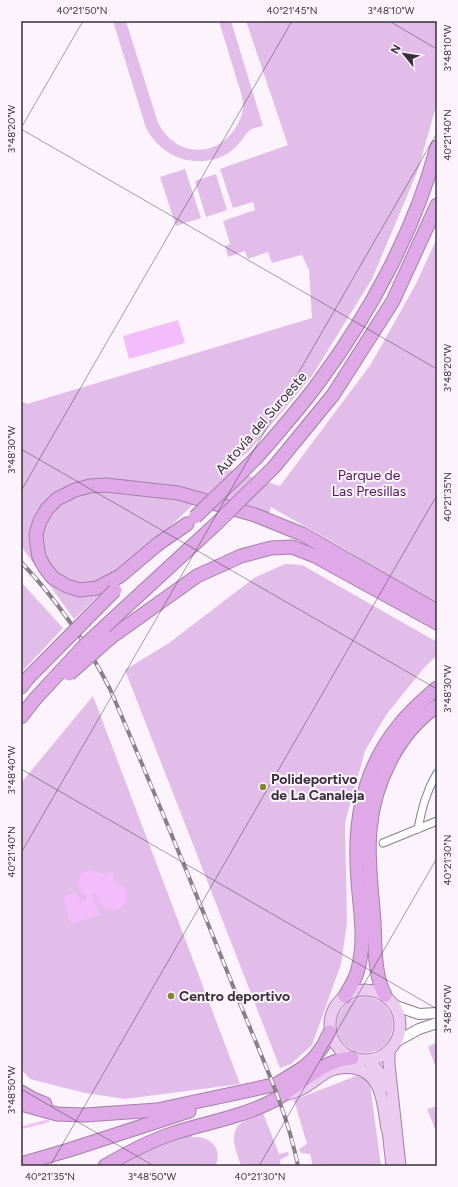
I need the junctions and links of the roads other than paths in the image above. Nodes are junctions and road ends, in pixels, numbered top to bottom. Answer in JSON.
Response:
{"nodes":[{"id":1,"x":437,"y":147,"type":"edge"},
{"id":2,"x":437,"y":204,"type":"edge"},
{"id":3,"x":191,"y":521,"type":"junction"},
{"id":4,"x":437,"y":611,"type":"edge"},
{"id":5,"x":437,"y":623,"type":"edge"},
{"id":6,"x":25,"y":683,"type":"edge"},
{"id":7,"x":437,"y":688,"type":"edge"},
{"id":8,"x":35,"y":699,"type":"junction"},
{"id":9,"x":437,"y":706,"type":"edge"},
{"id":10,"x":21,"y":717,"type":"edge"},
{"id":11,"x":437,"y":773,"type":"edge"},
{"id":12,"x":437,"y":821,"type":"edge"},
{"id":13,"x":418,"y":829,"type":"junction"},
{"id":14,"x":383,"y":843,"type":"dead end"},
{"id":15,"x":385,"y":995,"type":"junction"},
{"id":16,"x":345,"y":996,"type":"junction"},
{"id":17,"x":396,"y":1006,"type":"junction"},
{"id":18,"x":437,"y":1013,"type":"edge"},
{"id":19,"x":437,"y":1023,"type":"edge"},
{"id":20,"x":330,"y":1032,"type":"junction"},
{"id":21,"x":397,"y":1041,"type":"junction"},
{"id":22,"x":389,"y":1051,"type":"junction"},
{"id":23,"x":352,"y":1058,"type":"junction"},
{"id":24,"x":369,"y":1061,"type":"junction"},
{"id":25,"x":255,"y":1089,"type":"junction"},
{"id":26,"x":21,"y":1092,"type":"edge"},
{"id":27,"x":283,"y":1094,"type":"junction"},
{"id":28,"x":21,"y":1104,"type":"edge"},
{"id":29,"x":85,"y":1115,"type":"junction"},
{"id":30,"x":387,"y":1129,"type":"junction"},
{"id":31,"x":69,"y":1150,"type":"junction"},
{"id":32,"x":21,"y":1164,"type":"edge"},
{"id":33,"x":105,"y":1166,"type":"edge"},
{"id":34,"x":392,"y":1166,"type":"edge"},
{"id":35,"x":400,"y":1166,"type":"edge"}],
"edges":[{"from":1,"to":3,"type":"highway","name":"Autovía del Suroeste","bridge":true},
{"from":2,"to":8,"type":"highway","bridge":true},
{"from":3,"to":4,"type":"highway"},
{"from":3,"to":6,"type":"highway","name":"Autovía del Suroeste","bridge":true},
{"from":5,"to":8,"type":"highway","bridge":true},
{"from":7,"to":16,"type":"highway"},
{"from":8,"to":10,"type":"highway"},
{"from":9,"to":15,"type":"highway"},
{"from":11,"to":13,"type":"street"},
{"from":12,"to":13,"type":"street"},
{"from":13,"to":14,"type":"street"},
{"from":15,"to":16,"type":"main road"},
{"from":15,"to":17,"type":"main road"},
{"from":16,"to":20,"type":"main road"},
{"from":17,"to":18,"type":"street"},
{"from":17,"to":21,"type":"main road"},
{"from":19,"to":21,"type":"street"},
{"from":20,"to":23,"type":"main road"},
{"from":20,"to":25,"type":"highway"},
{"from":21,"to":22,"type":"main road"},
{"from":22,"to":24,"type":"main road"},
{"from":22,"to":35,"type":"main road"},
{"from":23,"to":24,"type":"main road"},
{"from":23,"to":27,"type":"highway"},
{"from":24,"to":30,"type":"main road"},
{"from":25,"to":29,"type":"highway"},
{"from":25,"to":31,"type":"highway"},
{"from":26,"to":29,"type":"highway"},
{"from":27,"to":30,"type":"main road"},
{"from":27,"to":31,"type":"highway"},
{"from":27,"to":33,"type":"highway"},
{"from":28,"to":29,"type":"highway"},
{"from":30,"to":34,"type":"main road"},
{"from":31,"to":32,"type":"highway"}]}
